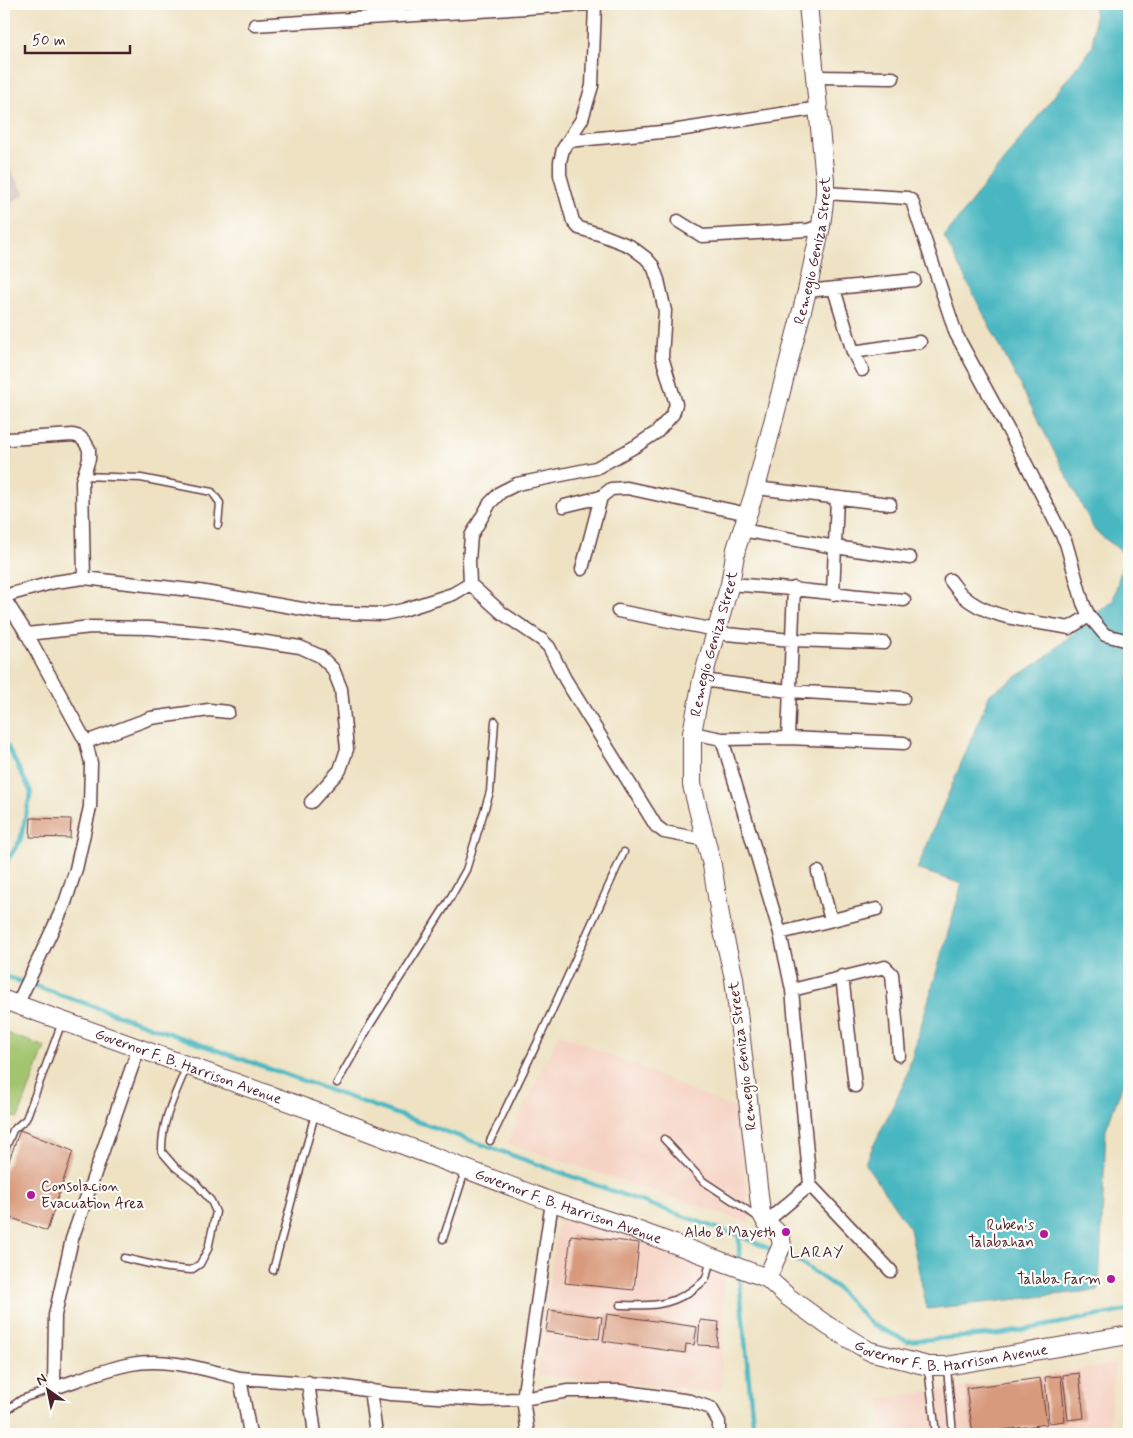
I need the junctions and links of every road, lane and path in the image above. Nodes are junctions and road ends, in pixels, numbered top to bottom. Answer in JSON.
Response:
{"nodes":[{"id":1,"x":590,"y":4,"type":"edge"},
{"id":2,"x":595,"y":4,"type":"edge"},
{"id":3,"x":808,"y":4,"type":"edge"},
{"id":4,"x":255,"y":25,"type":"dead end"},
{"id":5,"x":816,"y":77,"type":"junction"},
{"id":6,"x":893,"y":78,"type":"dead end"},
{"id":7,"x":819,"y":108,"type":"junction"},
{"id":8,"x":568,"y":141,"type":"junction"},
{"id":9,"x":825,"y":193,"type":"junction"},
{"id":10,"x":678,"y":221,"type":"dead end"},
{"id":11,"x":821,"y":226,"type":"junction"},
{"id":12,"x":914,"y":280,"type":"dead end"},
{"id":13,"x":834,"y":289,"type":"junction"},
{"id":14,"x":807,"y":291,"type":"junction"},
{"id":15,"x":920,"y":342,"type":"dead end"},
{"id":16,"x":853,"y":352,"type":"junction"},
{"id":17,"x":862,"y":370,"type":"dead end"},
{"id":18,"x":9,"y":439,"type":"dead end"},
{"id":19,"x":83,"y":476,"type":"junction"},
{"id":20,"x":756,"y":488,"type":"junction"},
{"id":21,"x":601,"y":497,"type":"junction"},
{"id":22,"x":837,"y":498,"type":"junction"},
{"id":23,"x":890,"y":504,"type":"dead end"},
{"id":24,"x":564,"y":506,"type":"dead end"},
{"id":25,"x":745,"y":522,"type":"junction"},
{"id":26,"x":218,"y":525,"type":"dead end"},
{"id":27,"x":834,"y":548,"type":"junction"},
{"id":28,"x":910,"y":558,"type":"dead end"},
{"id":29,"x":582,"y":569,"type":"dead end"},
{"id":30,"x":84,"y":578,"type":"junction"},
{"id":31,"x":950,"y":580,"type":"dead end"},
{"id":32,"x":470,"y":584,"type":"junction"},
{"id":33,"x":730,"y":584,"type":"junction"},
{"id":34,"x":794,"y":588,"type":"junction"},
{"id":35,"x":833,"y":594,"type":"junction"},
{"id":36,"x":4,"y":597,"type":"edge"},
{"id":37,"x":904,"y":600,"type":"dead end"},
{"id":38,"x":618,"y":611,"type":"dead end"},
{"id":39,"x":1089,"y":616,"type":"junction"},
{"id":40,"x":716,"y":632,"type":"junction"},
{"id":41,"x":27,"y":634,"type":"junction"},
{"id":42,"x":792,"y":640,"type":"junction"},
{"id":43,"x":1129,"y":641,"type":"edge"},
{"id":44,"x":884,"y":643,"type":"dead end"},
{"id":45,"x":702,"y":680,"type":"junction"},
{"id":46,"x":789,"y":690,"type":"junction"},
{"id":47,"x":903,"y":698,"type":"dead end"},
{"id":48,"x":228,"y":712,"type":"dead end"},
{"id":49,"x":495,"y":721,"type":"dead end"},
{"id":50,"x":692,"y":733,"type":"junction"},
{"id":51,"x":788,"y":738,"type":"junction"},
{"id":52,"x":722,"y":739,"type":"junction"},
{"id":53,"x":86,"y":742,"type":"junction"},
{"id":54,"x":904,"y":743,"type":"dead end"},
{"id":55,"x":311,"y":802,"type":"dead end"},
{"id":56,"x":706,"y":840,"type":"junction"},
{"id":57,"x":624,"y":852,"type":"dead end"},
{"id":58,"x":818,"y":872,"type":"dead end"},
{"id":59,"x":877,"y":909,"type":"dead end"},
{"id":60,"x":831,"y":920,"type":"junction"},
{"id":61,"x":780,"y":933,"type":"junction"},
{"id":62,"x":842,"y":976,"type":"junction"},
{"id":63,"x":792,"y":990,"type":"junction"},
{"id":64,"x":10,"y":1002,"type":"edge"},
{"id":65,"x":62,"y":1020,"type":"junction"},
{"id":66,"x":139,"y":1047,"type":"junction"},
{"id":67,"x":899,"y":1055,"type":"dead end"},
{"id":68,"x":187,"y":1066,"type":"junction"},
{"id":69,"x":337,"y":1083,"type":"dead end"},
{"id":70,"x":854,"y":1086,"type":"dead end"},
{"id":71,"x":316,"y":1113,"type":"junction"},
{"id":72,"x":664,"y":1138,"type":"dead end"},
{"id":73,"x":490,"y":1141,"type":"dead end"},
{"id":74,"x":4,"y":1152,"type":"edge"},
{"id":75,"x":466,"y":1169,"type":"junction"},
{"id":76,"x":810,"y":1185,"type":"junction"},
{"id":77,"x":552,"y":1202,"type":"junction"},
{"id":78,"x":766,"y":1222,"type":"junction"},
{"id":79,"x":443,"y":1239,"type":"dead end"},
{"id":80,"x":124,"y":1258,"type":"dead end"},
{"id":81,"x":710,"y":1259,"type":"junction"},
{"id":82,"x":273,"y":1270,"type":"dead end"},
{"id":83,"x":771,"y":1271,"type":"junction"},
{"id":84,"x":891,"y":1272,"type":"dead end"},
{"id":85,"x":620,"y":1305,"type":"dead end"},
{"id":86,"x":1129,"y":1335,"type":"edge"},
{"id":87,"x":928,"y":1366,"type":"junction"},
{"id":88,"x":946,"y":1366,"type":"junction"},
{"id":89,"x":240,"y":1378,"type":"junction"},
{"id":90,"x":308,"y":1382,"type":"junction"},
{"id":91,"x":54,"y":1388,"type":"junction"},
{"id":92,"x":370,"y":1390,"type":"junction"},
{"id":93,"x":523,"y":1399,"type":"junction"},
{"id":94,"x":4,"y":1412,"type":"edge"},
{"id":95,"x":250,"y":1434,"type":"edge"},
{"id":96,"x":315,"y":1434,"type":"edge"},
{"id":97,"x":376,"y":1434,"type":"edge"},
{"id":98,"x":528,"y":1434,"type":"edge"},
{"id":99,"x":719,"y":1434,"type":"edge"},
{"id":100,"x":936,"y":1434,"type":"edge"},
{"id":101,"x":953,"y":1434,"type":"edge"}],
"edges":[{"from":1,"to":4,"type":"street"},
{"from":2,"to":8,"type":"street"},
{"from":3,"to":5,"type":"street","name":"Remegio Geniza Street"},
{"from":5,"to":6,"type":"street"},
{"from":5,"to":7,"type":"street","name":"Remegio Geniza Street"},
{"from":7,"to":8,"type":"street"},
{"from":7,"to":9,"type":"street","name":"Remegio Geniza Street"},
{"from":8,"to":32,"type":"street"},
{"from":9,"to":11,"type":"street","name":"Remegio Geniza Street"},
{"from":9,"to":39,"type":"street"},
{"from":10,"to":11,"type":"street"},
{"from":11,"to":14,"type":"street","name":"Remegio Geniza Street"},
{"from":12,"to":13,"type":"street"},
{"from":13,"to":14,"type":"street"},
{"from":13,"to":16,"type":"street"},
{"from":14,"to":20,"type":"street","name":"Remegio Geniza Street"},
{"from":15,"to":16,"type":"street"},
{"from":16,"to":17,"type":"street"},
{"from":18,"to":19,"type":"street"},
{"from":19,"to":26,"type":"lane"},
{"from":19,"to":30,"type":"street"},
{"from":20,"to":22,"type":"street"},
{"from":20,"to":25,"type":"street","name":"Remegio Geniza Street"},
{"from":21,"to":24,"type":"street"},
{"from":21,"to":25,"type":"street"},
{"from":21,"to":29,"type":"street"},
{"from":22,"to":23,"type":"street"},
{"from":22,"to":27,"type":"street"},
{"from":25,"to":27,"type":"street"},
{"from":25,"to":33,"type":"street","name":"Remegio Geniza Street"},
{"from":27,"to":28,"type":"street"},
{"from":27,"to":35,"type":"street"},
{"from":30,"to":32,"type":"street"},
{"from":30,"to":36,"type":"street"},
{"from":31,"to":39,"type":"street"},
{"from":32,"to":56,"type":"street"},
{"from":33,"to":34,"type":"street"},
{"from":33,"to":40,"type":"street","name":"Remegio Geniza Street"},
{"from":34,"to":35,"type":"street"},
{"from":34,"to":42,"type":"street"},
{"from":35,"to":37,"type":"street"},
{"from":36,"to":41,"type":"street"},
{"from":38,"to":40,"type":"street"},
{"from":39,"to":43,"type":"street"},
{"from":40,"to":42,"type":"street"},
{"from":40,"to":45,"type":"street","name":"Remegio Geniza Street"},
{"from":41,"to":53,"type":"street"},
{"from":41,"to":55,"type":"street"},
{"from":42,"to":44,"type":"street"},
{"from":42,"to":46,"type":"street"},
{"from":45,"to":46,"type":"street"},
{"from":45,"to":50,"type":"street","name":"Remegio Geniza Street"},
{"from":46,"to":47,"type":"street"},
{"from":46,"to":51,"type":"street"},
{"from":48,"to":53,"type":"street"},
{"from":49,"to":69,"type":"lane"},
{"from":50,"to":52,"type":"street"},
{"from":50,"to":56,"type":"street","name":"Remegio Geniza Street"},
{"from":51,"to":52,"type":"street"},
{"from":51,"to":54,"type":"street"},
{"from":52,"to":61,"type":"street"},
{"from":53,"to":64,"type":"street"},
{"from":56,"to":78,"type":"street","name":"Remegio Geniza Street"},
{"from":57,"to":73,"type":"lane"},
{"from":58,"to":60,"type":"street"},
{"from":59,"to":60,"type":"street"},
{"from":60,"to":61,"type":"street"},
{"from":61,"to":63,"type":"street"},
{"from":62,"to":63,"type":"street"},
{"from":62,"to":67,"type":"street"},
{"from":62,"to":70,"type":"street"},
{"from":63,"to":76,"type":"street"},
{"from":64,"to":65,"type":"street","name":"Governor F. B. Harrison Avenue"},
{"from":65,"to":66,"type":"street","name":"Governor F. B. Harrison Avenue"},
{"from":65,"to":74,"type":"lane"},
{"from":66,"to":68,"type":"street","name":"Governor F. B. Harrison Avenue"},
{"from":66,"to":91,"type":"street"},
{"from":68,"to":71,"type":"street","name":"Governor F. B. Harrison Avenue"},
{"from":68,"to":80,"type":"lane"},
{"from":71,"to":75,"type":"street","name":"Governor F. B. Harrison Avenue"},
{"from":71,"to":82,"type":"lane"},
{"from":72,"to":78,"type":"lane"},
{"from":75,"to":77,"type":"street","name":"Governor F. B. Harrison Avenue"},
{"from":75,"to":79,"type":"lane"},
{"from":76,"to":78,"type":"street"},
{"from":76,"to":84,"type":"street"},
{"from":77,"to":81,"type":"street","name":"Governor F. B. Harrison Avenue"},
{"from":77,"to":93,"type":"street"},
{"from":78,"to":83,"type":"street","name":"Remegio Geniza Street"},
{"from":81,"to":83,"type":"street","name":"Governor F. B. Harrison Avenue"},
{"from":81,"to":85,"type":"lane"},
{"from":83,"to":87,"type":"street","name":"Governor F. B. Harrison Avenue"},
{"from":86,"to":88,"type":"street","name":"Governor F. B. Harrison Avenue"},
{"from":87,"to":88,"type":"street","name":"Governor F. B. Harrison Avenue"},
{"from":87,"to":100,"type":"lane"},
{"from":88,"to":101,"type":"lane"},
{"from":89,"to":90,"type":"street"},
{"from":89,"to":91,"type":"street"},
{"from":89,"to":95,"type":"street"},
{"from":90,"to":92,"type":"street"},
{"from":90,"to":96,"type":"street"},
{"from":91,"to":94,"type":"lane"},
{"from":92,"to":93,"type":"street"},
{"from":92,"to":97,"type":"street"},
{"from":93,"to":98,"type":"street"},
{"from":93,"to":99,"type":"street"}]}
